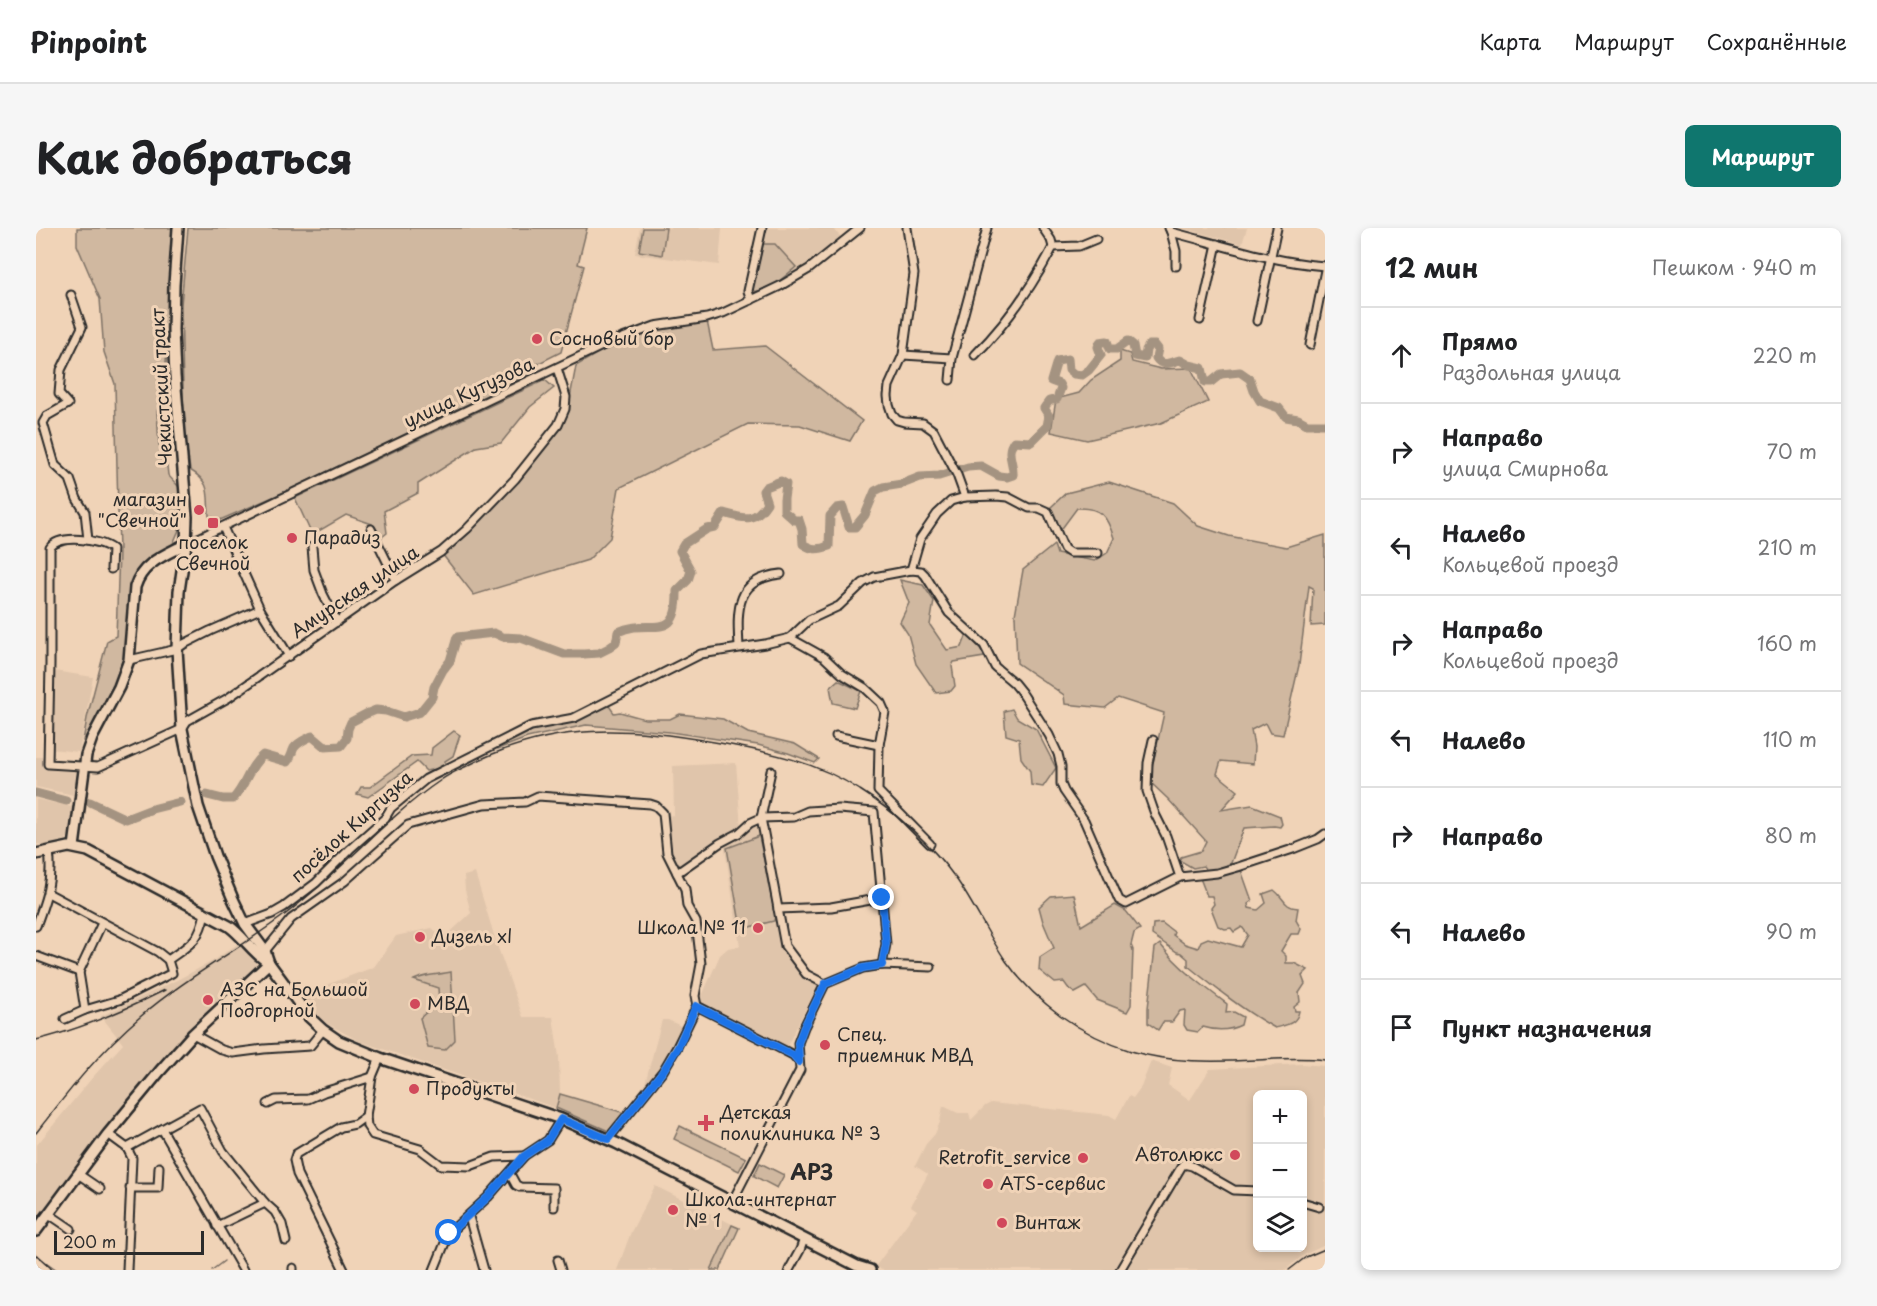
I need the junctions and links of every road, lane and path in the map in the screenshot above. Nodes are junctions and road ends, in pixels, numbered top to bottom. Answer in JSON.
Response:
{"nodes":[{"id":1,"x":178,"y":228,"type":"edge"},
{"id":2,"x":762,"y":228,"type":"edge"},
{"id":3,"x":860,"y":228,"type":"edge"},
{"id":4,"x":907,"y":228,"type":"edge"},
{"id":5,"x":987,"y":228,"type":"edge"},
{"id":6,"x":1043,"y":228,"type":"edge"},
{"id":7,"x":1277,"y":228,"type":"edge"},
{"id":8,"x":1170,"y":230,"type":"edge"},
{"id":9,"x":1096,"y":240,"type":"dead end"},
{"id":10,"x":1217,"y":244,"type":"junction"},
{"id":11,"x":1053,"y":247,"type":"junction"},
{"id":12,"x":1270,"y":258,"type":"junction"},
{"id":13,"x":1176,"y":266,"type":"dead end"},
{"id":14,"x":1325,"y":268,"type":"edge"},
{"id":15,"x":71,"y":295,"type":"dead end"},
{"id":16,"x":751,"y":300,"type":"junction"},
{"id":17,"x":1200,"y":320,"type":"dead end"},
{"id":18,"x":1257,"y":321,"type":"dead end"},
{"id":19,"x":1310,"y":345,"type":"dead end"},
{"id":20,"x":903,"y":355,"type":"junction"},
{"id":21,"x":975,"y":355,"type":"dead end"},
{"id":22,"x":952,"y":358,"type":"junction"},
{"id":23,"x":557,"y":368,"type":"junction"},
{"id":24,"x":950,"y":380,"type":"dead end"},
{"id":25,"x":965,"y":497,"type":"junction"},
{"id":26,"x":223,"y":527,"type":"junction"},
{"id":27,"x":371,"y":529,"type":"dead end"},
{"id":28,"x":88,"y":540,"type":"junction"},
{"id":29,"x":186,"y":544,"type":"junction"},
{"id":30,"x":312,"y":547,"type":"dead end"},
{"id":31,"x":1098,"y":553,"type":"dead end"},
{"id":32,"x":111,"y":569,"type":"dead end"},
{"id":33,"x":911,"y":570,"type":"junction"},
{"id":34,"x":781,"y":574,"type":"dead end"},
{"id":35,"x":396,"y":580,"type":"junction"},
{"id":36,"x":260,"y":609,"type":"junction"},
{"id":37,"x":337,"y":622,"type":"junction"},
{"id":38,"x":790,"y":638,"type":"junction"},
{"id":39,"x":739,"y":647,"type":"junction"},
{"id":40,"x":177,"y":649,"type":"junction"},
{"id":41,"x":289,"y":656,"type":"junction"},
{"id":42,"x":129,"y":660,"type":"junction"},
{"id":43,"x":182,"y":729,"type":"junction"},
{"id":44,"x":836,"y":736,"type":"dead end"},
{"id":45,"x":1153,"y":740,"type":"dead end"},
{"id":46,"x":879,"y":745,"type":"junction"},
{"id":47,"x":84,"y":766,"type":"junction"},
{"id":48,"x":771,"y":771,"type":"dead end"},
{"id":49,"x":761,"y":818,"type":"junction"},
{"id":50,"x":1325,"y":834,"type":"edge"},
{"id":51,"x":930,"y":844,"type":"dead end"},
{"id":52,"x":74,"y":847,"type":"junction"},
{"id":53,"x":49,"y":851,"type":"junction"},
{"id":54,"x":36,"y":854,"type":"edge"},
{"id":55,"x":677,"y":873,"type":"junction"},
{"id":56,"x":1180,"y":877,"type":"junction"},
{"id":57,"x":48,"y":893,"type":"junction"},
{"id":58,"x":882,"y":898,"type":"junction"},
{"id":59,"x":232,"y":899,"type":"junction"},
{"id":60,"x":778,"y":909,"type":"junction"},
{"id":61,"x":205,"y":913,"type":"junction"},
{"id":62,"x":218,"y":919,"type":"junction"},
{"id":63,"x":102,"y":923,"type":"junction"},
{"id":64,"x":245,"y":924,"type":"junction"},
{"id":65,"x":36,"y":926,"type":"edge"},
{"id":66,"x":265,"y":951,"type":"junction"},
{"id":67,"x":36,"y":956,"type":"edge"},
{"id":68,"x":168,"y":960,"type":"junction"},
{"id":69,"x":269,"y":963,"type":"junction"},
{"id":70,"x":882,"y":965,"type":"junction"},
{"id":71,"x":931,"y":967,"type":"dead end"},
{"id":72,"x":79,"y":972,"type":"junction"},
{"id":73,"x":825,"y":984,"type":"junction"},
{"id":74,"x":696,"y":1006,"type":"junction"},
{"id":75,"x":85,"y":1010,"type":"junction"},
{"id":76,"x":65,"y":1019,"type":"dead end"},
{"id":77,"x":323,"y":1030,"type":"junction"},
{"id":78,"x":193,"y":1034,"type":"junction"},
{"id":79,"x":380,"y":1058,"type":"junction"},
{"id":80,"x":799,"y":1062,"type":"junction"},
{"id":81,"x":372,"y":1077,"type":"junction"},
{"id":82,"x":268,"y":1104,"type":"dead end"},
{"id":83,"x":366,"y":1116,"type":"junction"},
{"id":84,"x":561,"y":1119,"type":"junction"},
{"id":85,"x":162,"y":1130,"type":"junction"},
{"id":86,"x":108,"y":1134,"type":"junction"},
{"id":87,"x":608,"y":1139,"type":"junction"},
{"id":88,"x":127,"y":1148,"type":"junction"},
{"id":89,"x":524,"y":1156,"type":"junction"},
{"id":90,"x":159,"y":1167,"type":"dead end"},
{"id":91,"x":78,"y":1174,"type":"junction"},
{"id":92,"x":510,"y":1174,"type":"junction"},
{"id":93,"x":130,"y":1188,"type":"junction"},
{"id":94,"x":158,"y":1188,"type":"junction"},
{"id":95,"x":100,"y":1189,"type":"dead end"},
{"id":96,"x":1253,"y":1191,"type":"edge"},
{"id":97,"x":158,"y":1197,"type":"dead end"},
{"id":98,"x":732,"y":1202,"type":"junction"},
{"id":99,"x":265,"y":1203,"type":"junction"},
{"id":100,"x":1307,"y":1203,"type":"edge"},
{"id":101,"x":554,"y":1207,"type":"dead end"},
{"id":102,"x":1319,"y":1207,"type":"dead end"},
{"id":103,"x":49,"y":1214,"type":"junction"},
{"id":104,"x":469,"y":1217,"type":"junction"},
{"id":105,"x":217,"y":1226,"type":"junction"},
{"id":106,"x":71,"y":1229,"type":"dead end"},
{"id":107,"x":36,"y":1231,"type":"edge"},
{"id":108,"x":804,"y":1239,"type":"junction"},
{"id":109,"x":286,"y":1240,"type":"dead end"},
{"id":110,"x":36,"y":1260,"type":"edge"},
{"id":111,"x":558,"y":1260,"type":"dead end"},
{"id":112,"x":859,"y":1268,"type":"edge"},
{"id":113,"x":47,"y":1270,"type":"edge"},
{"id":114,"x":127,"y":1270,"type":"edge"},
{"id":115,"x":243,"y":1270,"type":"edge"},
{"id":116,"x":344,"y":1270,"type":"edge"},
{"id":117,"x":434,"y":1270,"type":"edge"},
{"id":118,"x":484,"y":1270,"type":"edge"},
{"id":119,"x":561,"y":1270,"type":"edge"},
{"id":120,"x":789,"y":1270,"type":"edge"},
{"id":121,"x":870,"y":1270,"type":"edge"},
{"id":122,"x":1120,"y":1270,"type":"edge"}],
"edges":[{"from":1,"to":29,"type":"main road","name":"Чекистский тракт"},
{"from":2,"to":16,"type":"street"},
{"from":3,"to":16,"type":"street","name":"улица Кутузова"},
{"from":4,"to":20,"type":"street"},
{"from":5,"to":22,"type":"street"},
{"from":6,"to":11,"type":"street"},
{"from":7,"to":12,"type":"street"},
{"from":8,"to":10,"type":"street"},
{"from":8,"to":13,"type":"street"},
{"from":9,"to":11,"type":"street"},
{"from":10,"to":12,"type":"street"},
{"from":10,"to":17,"type":"street"},
{"from":11,"to":21,"type":"street"},
{"from":12,"to":14,"type":"street"},
{"from":12,"to":18,"type":"street"},
{"from":14,"to":19,"type":"street"},
{"from":15,"to":28,"type":"street"},
{"from":16,"to":23,"type":"street","name":"улица Кутузова"},
{"from":20,"to":22,"type":"street"},
{"from":20,"to":25,"type":"street"},
{"from":22,"to":24,"type":"street"},
{"from":23,"to":26,"type":"street","name":"улица Кутузова"},
{"from":23,"to":35,"type":"street","name":"Амурская улица"},
{"from":25,"to":31,"type":"street"},
{"from":25,"to":33,"type":"street"},
{"from":26,"to":29,"type":"street","name":"улица Кутузова"},
{"from":26,"to":36,"type":"street"},
{"from":27,"to":35,"type":"street"},
{"from":28,"to":32,"type":"street"},
{"from":28,"to":47,"type":"street","name":"Амурская улица"},
{"from":29,"to":40,"type":"main road","name":"Чекистский тракт"},
{"from":29,"to":42,"type":"main road"},
{"from":30,"to":37,"type":"street"},
{"from":33,"to":38,"type":"street","name":"посёлок Киргизка"},
{"from":33,"to":56,"type":"street"},
{"from":34,"to":39,"type":"street"},
{"from":35,"to":37,"type":"street","name":"Амурская улица"},
{"from":36,"to":40,"type":"street"},
{"from":36,"to":41,"type":"street"},
{"from":37,"to":41,"type":"street","name":"Амурская улица"},
{"from":38,"to":39,"type":"street","name":"посёлок Киргизка"},
{"from":38,"to":46,"type":"street"},
{"from":39,"to":64,"type":"street","name":"посёлок Киргизка"},
{"from":40,"to":42,"type":"street"},
{"from":40,"to":43,"type":"main road","name":"Чекистский тракт"},
{"from":41,"to":43,"type":"street","name":"Амурская улица"},
{"from":42,"to":47,"type":"main road"},
{"from":43,"to":47,"type":"street","name":"Амурская улица"},
{"from":43,"to":59,"type":"main road","name":"Чекистский тракт"},
{"from":44,"to":46,"type":"street"},
{"from":45,"to":56,"type":"street"},
{"from":46,"to":51,"type":"street"},
{"from":47,"to":52,"type":"main road"},
{"from":48,"to":49,"type":"street"},
{"from":49,"to":55,"type":"street"},
{"from":49,"to":58,"type":"street"},
{"from":49,"to":60,"type":"street"},
{"from":50,"to":56,"type":"street"},
{"from":52,"to":53,"type":"main road"},
{"from":52,"to":61,"type":"main road"},
{"from":53,"to":54,"type":"main road"},
{"from":53,"to":57,"type":"street"},
{"from":55,"to":66,"type":"street"},
{"from":55,"to":74,"type":"street"},
{"from":57,"to":63,"type":"street"},
{"from":57,"to":65,"type":"street"},
{"from":58,"to":60,"type":"street"},
{"from":58,"to":70,"type":"street"},
{"from":59,"to":62,"type":"main road"},
{"from":59,"to":64,"type":"main road","name":"Чекистский тракт"},
{"from":60,"to":73,"type":"street"},
{"from":61,"to":62,"type":"main road"},
{"from":61,"to":68,"type":"street"},
{"from":62,"to":69,"type":"main road"},
{"from":63,"to":68,"type":"street"},
{"from":63,"to":72,"type":"street"},
{"from":64,"to":66,"type":"main road","name":"Чекистский тракт"},
{"from":66,"to":69,"type":"main road","name":"Чекистский тракт"},
{"from":67,"to":72,"type":"street"},
{"from":68,"to":75,"type":"street"},
{"from":69,"to":77,"type":"main road"},
{"from":69,"to":78,"type":"main road"},
{"from":70,"to":71,"type":"street"},
{"from":70,"to":73,"type":"street"},
{"from":72,"to":75,"type":"street"},
{"from":73,"to":80,"type":"street"},
{"from":74,"to":80,"type":"street"},
{"from":74,"to":87,"type":"street"},
{"from":75,"to":76,"type":"street"},
{"from":77,"to":78,"type":"street"},
{"from":77,"to":79,"type":"main road"},
{"from":78,"to":86,"type":"main road"},
{"from":79,"to":81,"type":"street"},
{"from":79,"to":84,"type":"main road"},
{"from":80,"to":98,"type":"street"},
{"from":81,"to":82,"type":"street"},
{"from":81,"to":83,"type":"street"},
{"from":83,"to":89,"type":"street"},
{"from":83,"to":116,"type":"street"},
{"from":84,"to":87,"type":"main road"},
{"from":84,"to":89,"type":"street"},
{"from":85,"to":88,"type":"street"},
{"from":85,"to":99,"type":"street"},
{"from":85,"to":105,"type":"street"},
{"from":86,"to":88,"type":"street"},
{"from":86,"to":91,"type":"main road"},
{"from":87,"to":98,"type":"main road"},
{"from":88,"to":93,"type":"street"},
{"from":89,"to":92,"type":"street"},
{"from":90,"to":94,"type":"street"},
{"from":91,"to":95,"type":"street"},
{"from":91,"to":103,"type":"main road"},
{"from":92,"to":101,"type":"street"},
{"from":92,"to":104,"type":"street"},
{"from":93,"to":94,"type":"street"},
{"from":93,"to":114,"type":"street"},
{"from":94,"to":97,"type":"street"},
{"from":96,"to":122,"type":"street"},
{"from":98,"to":108,"type":"main road"},
{"from":99,"to":105,"type":"street"},
{"from":99,"to":109,"type":"street"},
{"from":100,"to":102,"type":"street"},
{"from":103,"to":106,"type":"street"},
{"from":103,"to":107,"type":"main road"},
{"from":104,"to":117,"type":"street"},
{"from":104,"to":118,"type":"street"},
{"from":105,"to":115,"type":"street"},
{"from":108,"to":112,"type":"main road"},
{"from":108,"to":120,"type":"street"},
{"from":110,"to":113,"type":"street"},
{"from":111,"to":119,"type":"street"},
{"from":112,"to":121,"type":"main road"}]}
